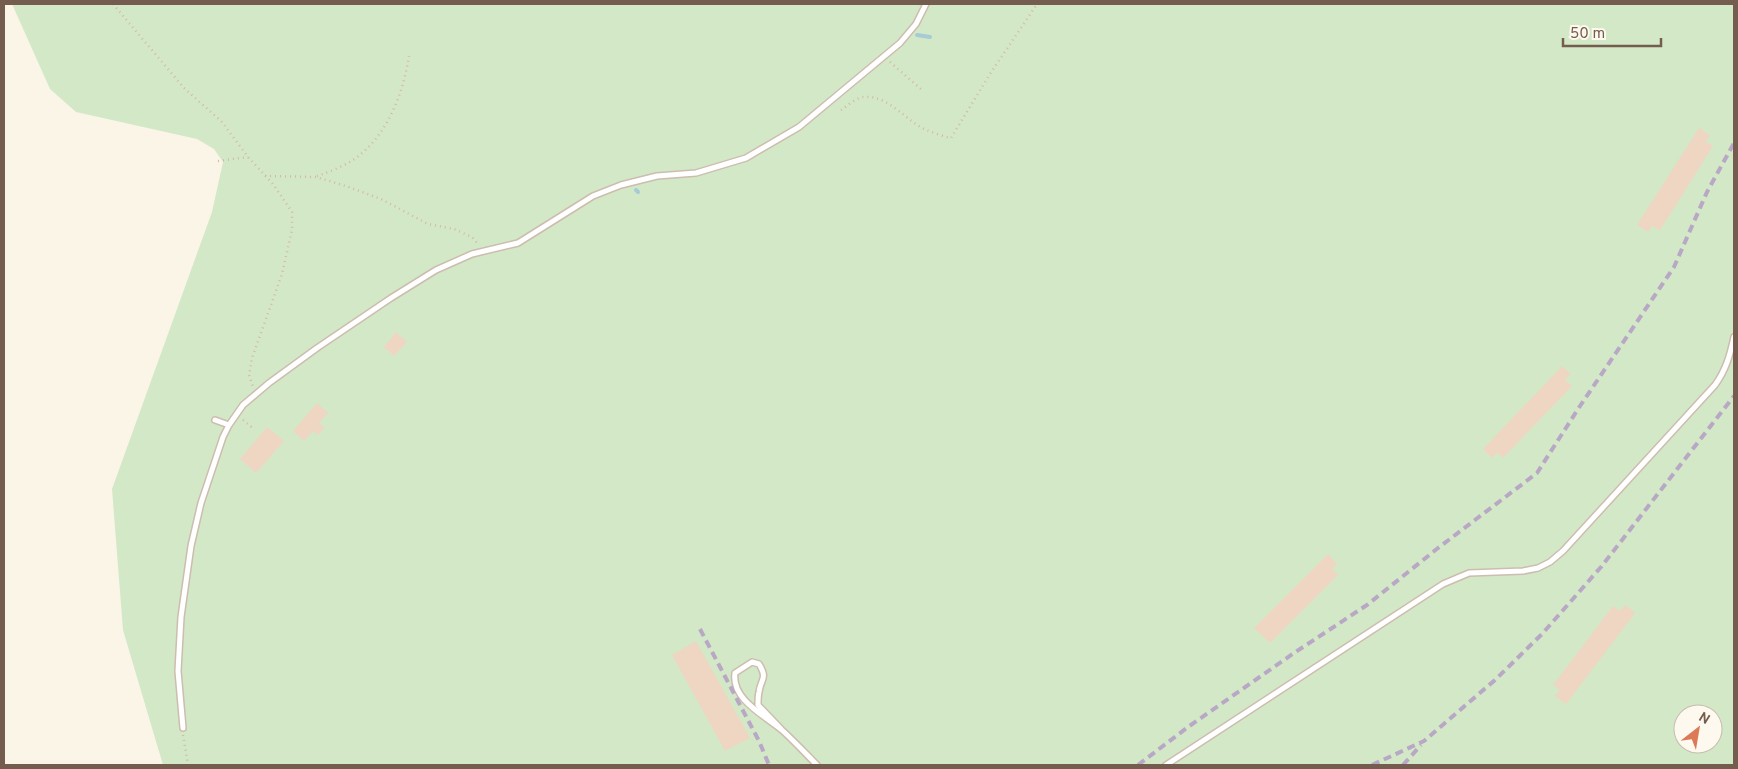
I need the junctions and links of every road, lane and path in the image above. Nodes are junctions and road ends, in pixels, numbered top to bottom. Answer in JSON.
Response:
{"nodes":[{"id":1,"x":113,"y":4,"type":"edge"},
{"id":2,"x":926,"y":4,"type":"edge"},
{"id":3,"x":1037,"y":4,"type":"edge"},
{"id":4,"x":409,"y":56,"type":"dead end"},
{"id":5,"x":883,"y":56,"type":"junction"},
{"id":6,"x":922,"y":90,"type":"dead end"},
{"id":7,"x":841,"y":110,"type":"dead end"},
{"id":8,"x":248,"y":156,"type":"junction"},
{"id":9,"x":218,"y":161,"type":"dead end"},
{"id":10,"x":264,"y":176,"type":"junction"},
{"id":11,"x":316,"y":177,"type":"junction"},
{"id":12,"x":485,"y":251,"type":"junction"},
{"id":13,"x":1734,"y":337,"type":"edge"},
{"id":14,"x":249,"y":375,"type":"dead end"},
{"id":15,"x":215,"y":420,"type":"dead end"},
{"id":16,"x":243,"y":420,"type":"dead end"},
{"id":17,"x":228,"y":425,"type":"junction"},
{"id":18,"x":254,"y":429,"type":"dead end"},
{"id":19,"x":183,"y":728,"type":"joint"},
{"id":20,"x":781,"y":729,"type":"junction"},
{"id":21,"x":188,"y":765,"type":"edge"},
{"id":22,"x":817,"y":765,"type":"edge"},
{"id":23,"x":1166,"y":765,"type":"edge"}],
"edges":[{"from":1,"to":8,"type":"path"},
{"from":2,"to":5,"type":"lane"},
{"from":3,"to":7,"type":"path"},
{"from":4,"to":11,"type":"path"},
{"from":5,"to":6,"type":"path"},
{"from":5,"to":12,"type":"lane"},
{"from":8,"to":9,"type":"path"},
{"from":8,"to":10,"type":"path"},
{"from":10,"to":11,"type":"path"},
{"from":10,"to":14,"type":"path"},
{"from":11,"to":12,"type":"path"},
{"from":12,"to":17,"type":"lane"},
{"from":13,"to":23,"type":"lane"},
{"from":15,"to":17,"type":"lane"},
{"from":16,"to":18,"type":"path"},
{"from":17,"to":19,"type":"lane"},
{"from":19,"to":21,"type":"path"},
{"from":20,"to":20,"type":"lane"},
{"from":20,"to":22,"type":"lane"}]}
